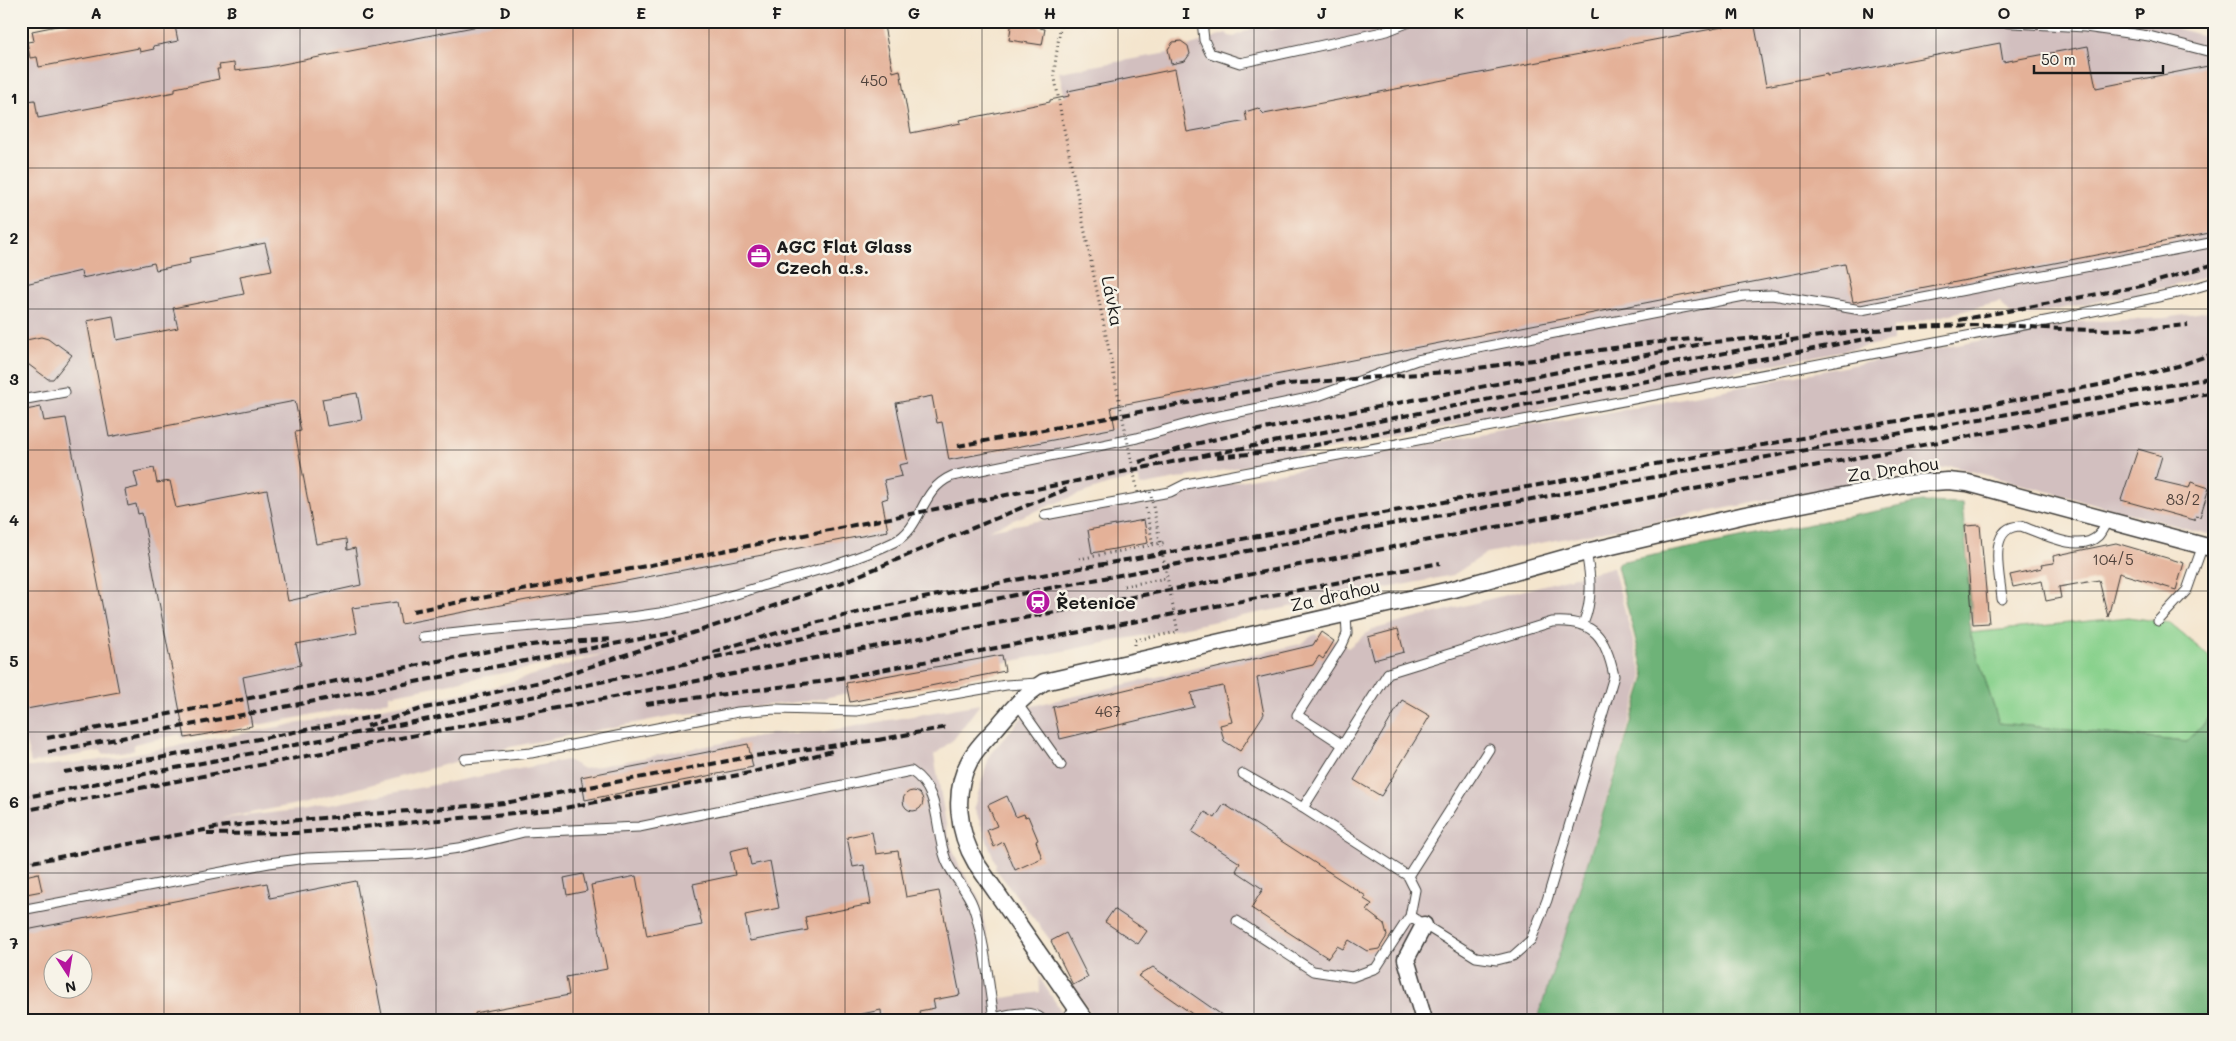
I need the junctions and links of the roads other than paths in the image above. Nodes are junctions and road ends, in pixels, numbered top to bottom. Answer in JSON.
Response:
{"nodes":[{"id":1,"x":1202,"y":21,"type":"edge"},
{"id":2,"x":1412,"y":21,"type":"edge"},
{"id":3,"x":1980,"y":21,"type":"edge"},
{"id":4,"x":2215,"y":53,"type":"edge"},
{"id":5,"x":2215,"y":242,"type":"edge"},
{"id":6,"x":2215,"y":282,"type":"edge"},
{"id":7,"x":65,"y":392,"type":"dead end"},
{"id":8,"x":21,"y":400,"type":"edge"},
{"id":9,"x":1045,"y":515,"type":"dead end"},
{"id":10,"x":2108,"y":519,"type":"junction"},
{"id":11,"x":1633,"y":540,"type":"joint"},
{"id":12,"x":2209,"y":547,"type":"edge"},
{"id":13,"x":1586,"y":552,"type":"junction"},
{"id":14,"x":2002,"y":599,"type":"dead end"},
{"id":15,"x":1346,"y":614,"type":"junction"},
{"id":16,"x":2158,"y":621,"type":"dead end"},
{"id":17,"x":1583,"y":624,"type":"junction"},
{"id":18,"x":423,"y":637,"type":"dead end"},
{"id":19,"x":1044,"y":682,"type":"junction"},
{"id":20,"x":1018,"y":703,"type":"junction"},
{"id":21,"x":1343,"y":745,"type":"junction"},
{"id":22,"x":1489,"y":749,"type":"dead end"},
{"id":23,"x":465,"y":759,"type":"dead end"},
{"id":24,"x":1061,"y":765,"type":"dead end"},
{"id":25,"x":1243,"y":774,"type":"dead end"},
{"id":26,"x":1303,"y":808,"type":"junction"},
{"id":27,"x":1408,"y":876,"type":"junction"},
{"id":28,"x":21,"y":910,"type":"edge"},
{"id":29,"x":1410,"y":916,"type":"junction"},
{"id":30,"x":1238,"y":921,"type":"dead end"},
{"id":31,"x":1424,"y":925,"type":"junction"},
{"id":32,"x":1081,"y":1015,"type":"edge"},
{"id":33,"x":994,"y":1018,"type":"junction"},
{"id":34,"x":985,"y":1020,"type":"edge"},
{"id":35,"x":1043,"y":1020,"type":"edge"},
{"id":36,"x":1063,"y":1020,"type":"edge"},
{"id":37,"x":1424,"y":1020,"type":"edge"}],
"edges":[{"from":1,"to":2,"type":"lane"},
{"from":3,"to":4,"type":"lane"},
{"from":5,"to":18,"type":"lane"},
{"from":6,"to":9,"type":"lane"},
{"from":7,"to":8,"type":"lane"},
{"from":10,"to":11,"type":"street","name":"Za Drahou"},
{"from":10,"to":12,"type":"street","name":"Za Drahou"},
{"from":10,"to":14,"type":"lane"},
{"from":11,"to":13,"type":"street","name":"Za drahou"},
{"from":12,"to":16,"type":"lane"},
{"from":13,"to":15,"type":"street","name":"Za drahou"},
{"from":13,"to":17,"type":"lane"},
{"from":15,"to":19,"type":"street","name":"Za drahou"},
{"from":15,"to":21,"type":"lane"},
{"from":17,"to":21,"type":"lane"},
{"from":17,"to":31,"type":"lane"},
{"from":19,"to":20,"type":"street"},
{"from":19,"to":23,"type":"lane"},
{"from":20,"to":24,"type":"lane"},
{"from":20,"to":32,"type":"street"},
{"from":21,"to":26,"type":"lane"},
{"from":22,"to":27,"type":"lane"},
{"from":25,"to":26,"type":"lane"},
{"from":26,"to":27,"type":"lane"},
{"from":27,"to":29,"type":"lane"},
{"from":28,"to":33,"type":"lane"},
{"from":29,"to":30,"type":"lane"},
{"from":29,"to":31,"type":"lane"},
{"from":31,"to":37,"type":"street"},
{"from":32,"to":36,"type":"lane"},
{"from":33,"to":34,"type":"lane"},
{"from":33,"to":35,"type":"lane"}]}
